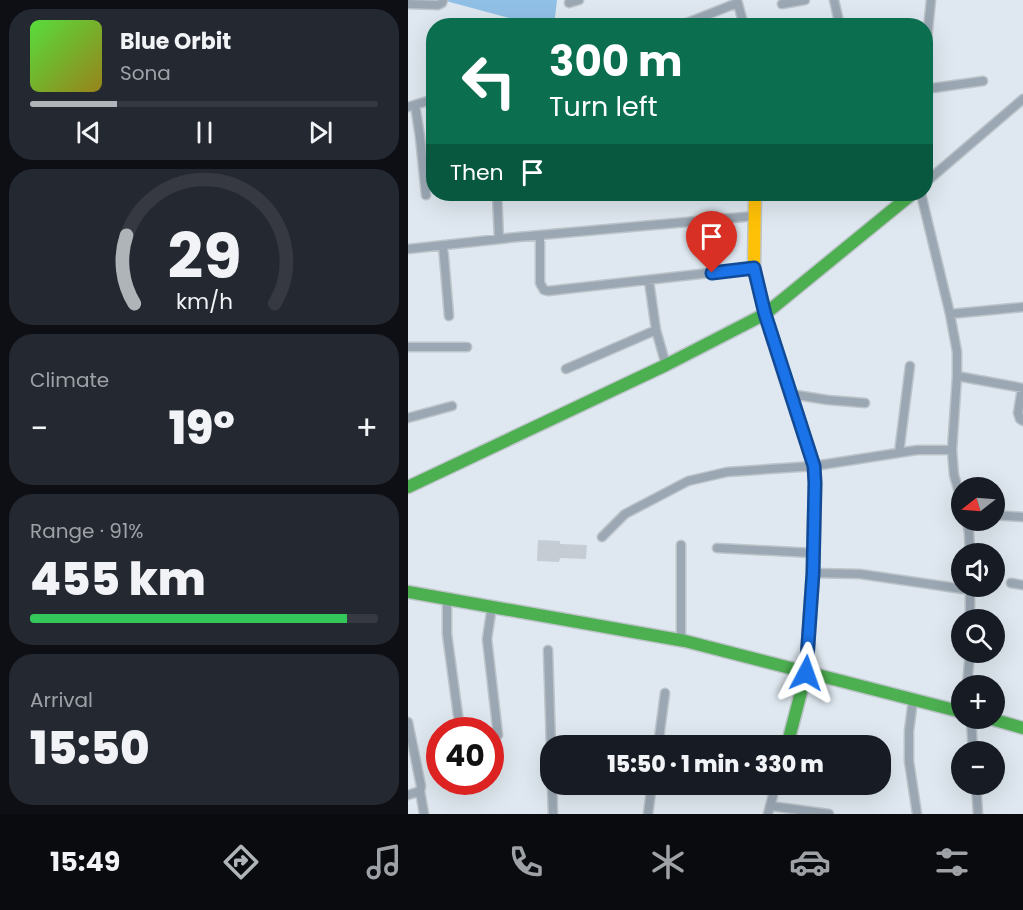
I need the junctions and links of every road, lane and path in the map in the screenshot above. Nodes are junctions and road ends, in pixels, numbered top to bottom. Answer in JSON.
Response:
{"nodes":[{"id":1,"x":443,"y":0,"type":"edge"},
{"id":2,"x":579,"y":0,"type":"edge"},
{"id":3,"x":805,"y":0,"type":"edge"},
{"id":4,"x":834,"y":0,"type":"edge"},
{"id":5,"x":930,"y":0,"type":"edge"},
{"id":6,"x":737,"y":1,"type":"edge"},
{"id":7,"x":569,"y":3,"type":"dead end"},
{"id":8,"x":408,"y":4,"type":"edge"},
{"id":9,"x":782,"y":4,"type":"dead end"},
{"id":10,"x":698,"y":18,"type":"edge"},
{"id":11,"x":742,"y":18,"type":"edge"},
{"id":12,"x":838,"y":18,"type":"edge"},
{"id":13,"x":928,"y":18,"type":"edge"},
{"id":14,"x":983,"y":81,"type":"dead end"},
{"id":15,"x":933,"y":88,"type":"edge"},
{"id":16,"x":1023,"y":99,"type":"edge"},
{"id":17,"x":426,"y":101,"type":"edge"},
{"id":18,"x":411,"y":106,"type":"edge"},
{"id":19,"x":933,"y":176,"type":"edge"},
{"id":20,"x":426,"y":195,"type":"dead end"},
{"id":21,"x":497,"y":201,"type":"edge"},
{"id":22,"x":755,"y":201,"type":"edge"},
{"id":23,"x":903,"y":201,"type":"edge"},
{"id":24,"x":923,"y":201,"type":"edge"},
{"id":25,"x":755,"y":216,"type":"junction"},
{"id":26,"x":540,"y":235,"type":"junction"},
{"id":27,"x":499,"y":239,"type":"junction"},
{"id":28,"x":443,"y":245,"type":"junction"},
{"id":29,"x":408,"y":249,"type":"edge"},
{"id":30,"x":754,"y":268,"type":"junction"},
{"id":31,"x":649,"y":281,"type":"junction"},
{"id":32,"x":1023,"y":307,"type":"edge"},
{"id":33,"x":765,"y":314,"type":"junction"},
{"id":34,"x":950,"y":314,"type":"junction"},
{"id":35,"x":449,"y":316,"type":"dead end"},
{"id":36,"x":656,"y":330,"type":"junction"},
{"id":37,"x":467,"y":346,"type":"dead end"},
{"id":38,"x":408,"y":347,"type":"edge"},
{"id":39,"x":666,"y":365,"type":"junction"},
{"id":40,"x":910,"y":366,"type":"dead end"},
{"id":41,"x":566,"y":369,"type":"dead end"},
{"id":42,"x":957,"y":376,"type":"junction"},
{"id":43,"x":1022,"y":388,"type":"edge"},
{"id":44,"x":790,"y":394,"type":"junction"},
{"id":45,"x":865,"y":403,"type":"dead end"},
{"id":46,"x":452,"y":406,"type":"dead end"},
{"id":47,"x":408,"y":418,"type":"edge"},
{"id":48,"x":1023,"y":421,"type":"edge"},
{"id":49,"x":951,"y":450,"type":"junction"},
{"id":50,"x":899,"y":453,"type":"junction"},
{"id":51,"x":814,"y":466,"type":"junction"},
{"id":52,"x":954,"y":477,"type":"edge"},
{"id":53,"x":408,"y":487,"type":"edge"},
{"id":54,"x":1005,"y":516,"type":"edge"},
{"id":55,"x":1023,"y":517,"type":"edge"},
{"id":56,"x":602,"y":537,"type":"dead end"},
{"id":57,"x":681,"y":545,"type":"dead end"},
{"id":58,"x":717,"y":548,"type":"dead end"},
{"id":59,"x":813,"y":553,"type":"junction"},
{"id":60,"x":813,"y":573,"type":"junction"},
{"id":61,"x":1011,"y":583,"type":"dead end"},
{"id":62,"x":1023,"y":585,"type":"edge"},
{"id":63,"x":951,"y":586,"type":"edge"},
{"id":64,"x":408,"y":592,"type":"edge"},
{"id":65,"x":447,"y":598,"type":"junction"},
{"id":66,"x":492,"y":606,"type":"junction"},
{"id":67,"x":681,"y":640,"type":"junction"},
{"id":68,"x":548,"y":650,"type":"dead end"},
{"id":69,"x":806,"y":673,"type":"junction"},
{"id":70,"x":665,"y":693,"type":"dead end"},
{"id":71,"x":913,"y":700,"type":"junction"},
{"id":72,"x":951,"y":709,"type":"edge"},
{"id":73,"x":458,"y":717,"type":"edge"},
{"id":74,"x":496,"y":717,"type":"edge"},
{"id":75,"x":408,"y":722,"type":"edge"},
{"id":76,"x":1005,"y":723,"type":"edge"},
{"id":77,"x":1023,"y":728,"type":"edge"},
{"id":78,"x":551,"y":735,"type":"edge"},
{"id":79,"x":659,"y":735,"type":"edge"},
{"id":80,"x":790,"y":735,"type":"edge"},
{"id":81,"x":420,"y":791,"type":"junction"},
{"id":82,"x":408,"y":795,"type":"edge"},
{"id":83,"x":552,"y":795,"type":"edge"},
{"id":84,"x":651,"y":795,"type":"edge"},
{"id":85,"x":773,"y":795,"type":"edge"},
{"id":86,"x":977,"y":795,"type":"edge"},
{"id":87,"x":769,"y":810,"type":"edge"},
{"id":88,"x":424,"y":814,"type":"edge"},
{"id":89,"x":553,"y":814,"type":"edge"},
{"id":90,"x":648,"y":814,"type":"edge"},
{"id":91,"x":830,"y":814,"type":"edge"},
{"id":92,"x":917,"y":814,"type":"edge"},
{"id":93,"x":978,"y":814,"type":"edge"}],
"edges":[{"from":1,"to":8,"type":"street"},
{"from":2,"to":7,"type":"street"},
{"from":3,"to":9,"type":"street"},
{"from":4,"to":12,"type":"street"},
{"from":5,"to":13,"type":"street"},
{"from":6,"to":10,"type":"street"},
{"from":6,"to":11,"type":"street"},
{"from":14,"to":15,"type":"street"},
{"from":16,"to":19,"type":"street"},
{"from":17,"to":18,"type":"street"},
{"from":18,"to":20,"type":"street"},
{"from":21,"to":27,"type":"street"},
{"from":22,"to":25,"type":"street"},
{"from":23,"to":33,"type":"street"},
{"from":24,"to":34,"type":"street"},
{"from":25,"to":26,"type":"street"},
{"from":25,"to":30,"type":"street"},
{"from":26,"to":27,"type":"street"},
{"from":26,"to":31,"type":"street"},
{"from":27,"to":28,"type":"street"},
{"from":28,"to":29,"type":"street"},
{"from":28,"to":35,"type":"street"},
{"from":30,"to":31,"type":"street"},
{"from":30,"to":33,"type":"street"},
{"from":31,"to":36,"type":"street"},
{"from":32,"to":34,"type":"street"},
{"from":33,"to":39,"type":"street"},
{"from":33,"to":44,"type":"street"},
{"from":34,"to":42,"type":"street"},
{"from":36,"to":39,"type":"street"},
{"from":36,"to":41,"type":"street"},
{"from":37,"to":38,"type":"street"},
{"from":39,"to":53,"type":"street"},
{"from":40,"to":50,"type":"street"},
{"from":42,"to":43,"type":"street"},
{"from":42,"to":49,"type":"street"},
{"from":43,"to":48,"type":"street"},
{"from":44,"to":45,"type":"street"},
{"from":44,"to":51,"type":"street"},
{"from":46,"to":47,"type":"street"},
{"from":49,"to":50,"type":"street"},
{"from":49,"to":52,"type":"street"},
{"from":50,"to":51,"type":"street"},
{"from":51,"to":56,"type":"street"},
{"from":51,"to":59,"type":"street"},
{"from":54,"to":55,"type":"street"},
{"from":57,"to":67,"type":"street"},
{"from":58,"to":59,"type":"street"},
{"from":59,"to":60,"type":"street"},
{"from":60,"to":63,"type":"street"},
{"from":60,"to":69,"type":"street"},
{"from":61,"to":62,"type":"street"},
{"from":64,"to":65,"type":"street"},
{"from":65,"to":66,"type":"street"},
{"from":65,"to":73,"type":"street"},
{"from":66,"to":67,"type":"street"},
{"from":66,"to":74,"type":"street"},
{"from":67,"to":69,"type":"street"},
{"from":68,"to":78,"type":"street"},
{"from":69,"to":71,"type":"street"},
{"from":69,"to":80,"type":"street"},
{"from":70,"to":79,"type":"street"},
{"from":71,"to":72,"type":"street"},
{"from":71,"to":92,"type":"street"},
{"from":75,"to":81,"type":"street"},
{"from":76,"to":77,"type":"street"},
{"from":81,"to":82,"type":"street"},
{"from":81,"to":88,"type":"street"},
{"from":83,"to":89,"type":"street"},
{"from":84,"to":90,"type":"street"},
{"from":85,"to":87,"type":"street"},
{"from":86,"to":93,"type":"street"},
{"from":87,"to":91,"type":"street"}]}
